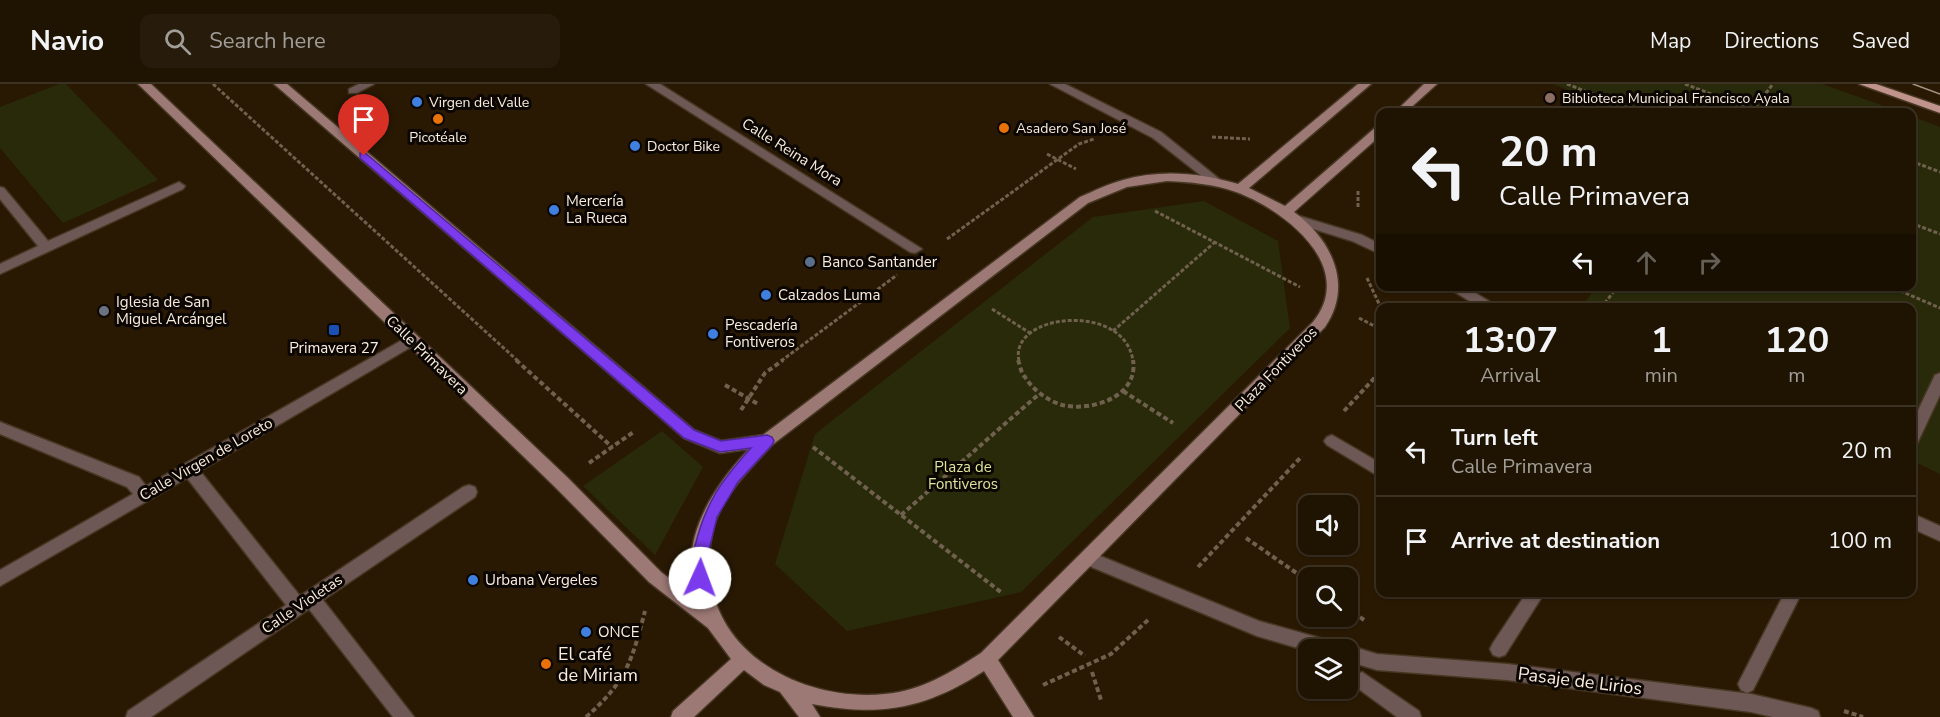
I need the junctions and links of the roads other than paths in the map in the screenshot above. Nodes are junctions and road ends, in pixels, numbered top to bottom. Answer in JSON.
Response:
{"nodes":[{"id":1,"x":144,"y":84,"type":"edge"},
{"id":2,"x":280,"y":84,"type":"edge"},
{"id":3,"x":368,"y":84,"type":"edge"},
{"id":4,"x":652,"y":84,"type":"edge"},
{"id":5,"x":1056,"y":84,"type":"edge"},
{"id":6,"x":1365,"y":84,"type":"edge"},
{"id":7,"x":1431,"y":84,"type":"edge"},
{"id":8,"x":1865,"y":84,"type":"edge"},
{"id":9,"x":354,"y":90,"type":"dead end"},
{"id":10,"x":1404,"y":108,"type":"edge"},
{"id":11,"x":1940,"y":110,"type":"edge"},
{"id":12,"x":1376,"y":134,"type":"edge"},
{"id":13,"x":1217,"y":182,"type":"junction"},
{"id":14,"x":179,"y":186,"type":"dead end"},
{"id":15,"x":1240,"y":189,"type":"junction"},
{"id":16,"x":0,"y":190,"type":"edge"},
{"id":17,"x":1291,"y":216,"type":"junction"},
{"id":18,"x":46,"y":247,"type":"junction"},
{"id":19,"x":1376,"y":247,"type":"edge"},
{"id":20,"x":915,"y":249,"type":"dead end"},
{"id":21,"x":0,"y":268,"type":"edge"},
{"id":22,"x":1461,"y":291,"type":"edge"},
{"id":23,"x":1484,"y":303,"type":"edge"},
{"id":24,"x":411,"y":340,"type":"junction"},
{"id":25,"x":1940,"y":379,"type":"edge"},
{"id":26,"x":0,"y":428,"type":"edge"},
{"id":27,"x":1916,"y":431,"type":"edge"},
{"id":28,"x":767,"y":441,"type":"junction"},
{"id":29,"x":1332,"y":441,"type":"dead end"},
{"id":30,"x":1376,"y":468,"type":"edge"},
{"id":31,"x":189,"y":469,"type":"junction"},
{"id":32,"x":469,"y":492,"type":"dead end"},
{"id":33,"x":144,"y":495,"type":"junction"},
{"id":34,"x":1916,"y":522,"type":"edge"},
{"id":35,"x":1940,"y":534,"type":"edge"},
{"id":36,"x":1088,"y":558,"type":"junction"},
{"id":37,"x":0,"y":579,"type":"edge"},
{"id":38,"x":1534,"y":597,"type":"edge"},
{"id":39,"x":1792,"y":597,"type":"edge"},
{"id":40,"x":304,"y":602,"type":"junction"},
{"id":41,"x":713,"y":623,"type":"junction"},
{"id":42,"x":1298,"y":640,"type":"edge"},
{"id":43,"x":1499,"y":649,"type":"dead end"},
{"id":44,"x":1358,"y":656,"type":"edge"},
{"id":45,"x":987,"y":659,"type":"junction"},
{"id":46,"x":742,"y":661,"type":"junction"},
{"id":47,"x":1362,"y":681,"type":"dead end"},
{"id":48,"x":1748,"y":684,"type":"dead end"},
{"id":49,"x":788,"y":689,"type":"junction"},
{"id":50,"x":135,"y":717,"type":"edge"},
{"id":51,"x":405,"y":717,"type":"edge"},
{"id":52,"x":680,"y":717,"type":"edge"},
{"id":53,"x":811,"y":717,"type":"edge"},
{"id":54,"x":1025,"y":717,"type":"edge"},
{"id":55,"x":1412,"y":717,"type":"edge"},
{"id":56,"x":1811,"y":717,"type":"edge"}],
"edges":[{"from":1,"to":24,"type":"main road","name":"Calle Primavera"},
{"from":2,"to":28,"type":"main road"},
{"from":3,"to":9,"type":"street"},
{"from":4,"to":20,"type":"street","name":"Calle Reina Mora"},
{"from":5,"to":13,"type":"street"},
{"from":6,"to":15,"type":"main road"},
{"from":7,"to":10,"type":"main road"},
{"from":8,"to":11,"type":"main road"},
{"from":12,"to":17,"type":"main road"},
{"from":13,"to":15,"type":"main road","name":"Plaza Fontiveros"},
{"from":13,"to":28,"type":"main road","name":"Plaza Fontiveros"},
{"from":14,"to":18,"type":"street"},
{"from":15,"to":17,"type":"main road","name":"Plaza Fontiveros"},
{"from":16,"to":18,"type":"street"},
{"from":17,"to":19,"type":"street"},
{"from":17,"to":36,"type":"main road","name":"Plaza Fontiveros"},
{"from":18,"to":21,"type":"street"},
{"from":22,"to":23,"type":"street"},
{"from":24,"to":31,"type":"street","name":"Calle Virgen de Loreto"},
{"from":24,"to":41,"type":"main road","name":"Calle Primavera"},
{"from":25,"to":27,"type":"street"},
{"from":26,"to":33,"type":"street"},
{"from":28,"to":41,"type":"main road","name":"Plaza Fontiveros"},
{"from":29,"to":30,"type":"street"},
{"from":31,"to":33,"type":"street","name":"Calle Virgen de Loreto"},
{"from":31,"to":40,"type":"street"},
{"from":32,"to":40,"type":"street","name":"Calle Violetas"},
{"from":33,"to":37,"type":"street","name":"Calle Virgen de Loreto"},
{"from":34,"to":35,"type":"street"},
{"from":36,"to":42,"type":"street"},
{"from":36,"to":45,"type":"main road","name":"Plaza Fontiveros"},
{"from":38,"to":43,"type":"street"},
{"from":39,"to":48,"type":"street"},
{"from":40,"to":50,"type":"street","name":"Calle Violetas"},
{"from":40,"to":51,"type":"street"},
{"from":41,"to":46,"type":"main road","name":"Plaza Fontiveros"},
{"from":44,"to":56,"type":"street","name":"Pasaje de Lirios"},
{"from":45,"to":49,"type":"main road","name":"Plaza Fontiveros"},
{"from":45,"to":54,"type":"main road"},
{"from":46,"to":49,"type":"main road","name":"Plaza Fontiveros"},
{"from":46,"to":52,"type":"main road"},
{"from":47,"to":55,"type":"street"},
{"from":49,"to":53,"type":"main road"}]}
